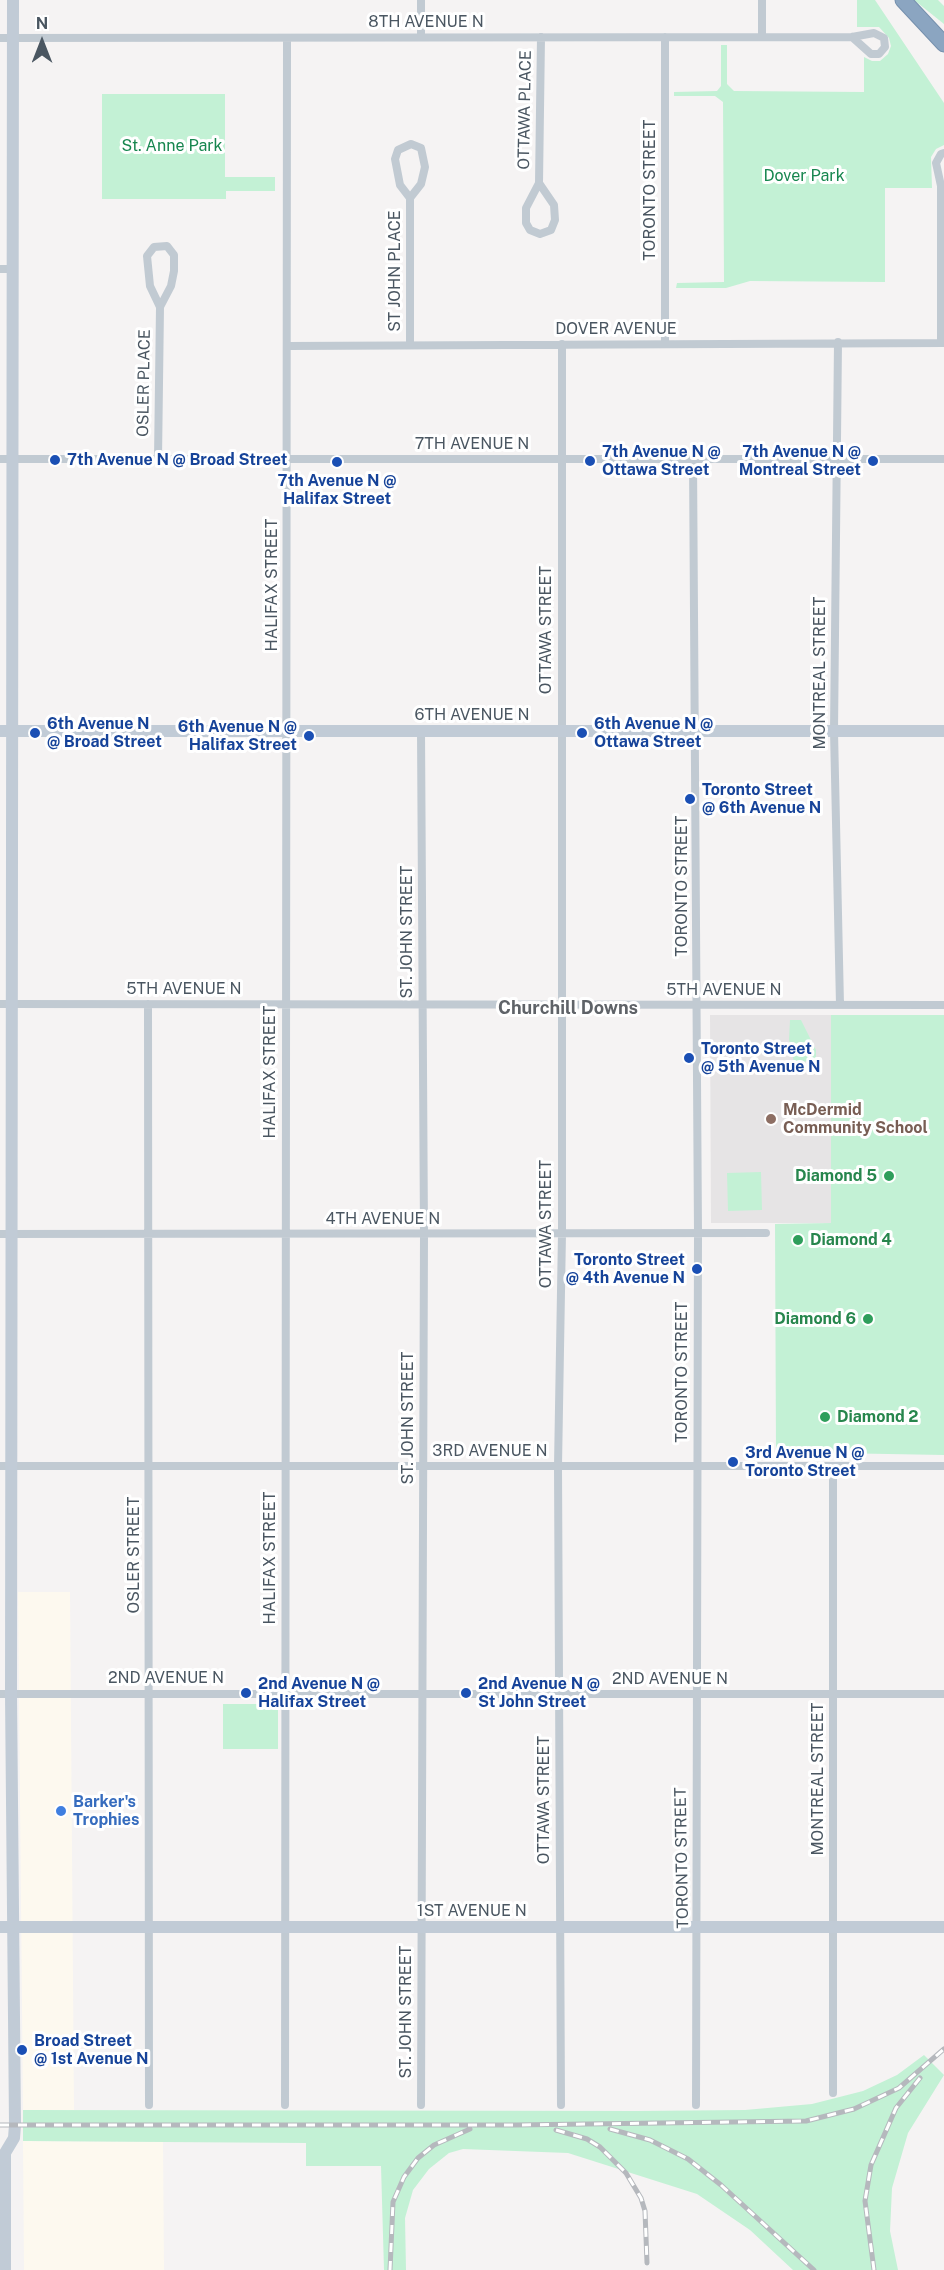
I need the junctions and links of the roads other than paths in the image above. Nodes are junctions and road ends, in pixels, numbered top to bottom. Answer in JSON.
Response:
{"nodes":[{"id":1,"x":13,"y":0,"type":"edge"},
{"id":2,"x":421,"y":0,"type":"edge"},
{"id":3,"x":762,"y":0,"type":"edge"},
{"id":4,"x":903,"y":0,"type":"edge"},
{"id":5,"x":421,"y":37,"type":"junction"},
{"id":6,"x":541,"y":37,"type":"junction"},
{"id":7,"x":664,"y":37,"type":"junction"},
{"id":8,"x":762,"y":37,"type":"junction"},
{"id":9,"x":852,"y":37,"type":"dead end"},
{"id":10,"x":0,"y":38,"type":"edge"},
{"id":11,"x":13,"y":38,"type":"junction"},
{"id":12,"x":287,"y":38,"type":"junction"},
{"id":13,"x":944,"y":44,"type":"edge"},
{"id":14,"x":944,"y":153,"type":"edge"},
{"id":15,"x":539,"y":183,"type":"junction"},
{"id":16,"x":942,"y":185,"type":"edge"},
{"id":17,"x":410,"y":198,"type":"junction"},
{"id":18,"x":7,"y":269,"type":"edge"},
{"id":19,"x":160,"y":308,"type":"junction"},
{"id":20,"x":838,"y":342,"type":"junction"},
{"id":21,"x":665,"y":343,"type":"junction"},
{"id":22,"x":943,"y":343,"type":"edge"},
{"id":23,"x":562,"y":344,"type":"junction"},
{"id":24,"x":410,"y":345,"type":"junction"},
{"id":25,"x":288,"y":346,"type":"junction"},
{"id":26,"x":6,"y":459,"type":"edge"},
{"id":27,"x":158,"y":459,"type":"junction"},
{"id":28,"x":288,"y":459,"type":"junction"},
{"id":29,"x":561,"y":459,"type":"junction"},
{"id":30,"x":693,"y":459,"type":"junction"},
{"id":31,"x":836,"y":459,"type":"junction"},
{"id":32,"x":944,"y":459,"type":"edge"},
{"id":33,"x":6,"y":731,"type":"edge"},
{"id":34,"x":286,"y":731,"type":"junction"},
{"id":35,"x":421,"y":731,"type":"junction"},
{"id":36,"x":561,"y":731,"type":"junction"},
{"id":37,"x":697,"y":731,"type":"junction"},
{"id":38,"x":834,"y":731,"type":"junction"},
{"id":39,"x":944,"y":731,"type":"edge"},
{"id":40,"x":6,"y":1004,"type":"edge"},
{"id":41,"x":148,"y":1004,"type":"junction"},
{"id":42,"x":285,"y":1004,"type":"junction"},
{"id":43,"x":422,"y":1004,"type":"junction"},
{"id":44,"x":562,"y":1005,"type":"junction"},
{"id":45,"x":697,"y":1005,"type":"junction"},
{"id":46,"x":840,"y":1005,"type":"junction"},
{"id":47,"x":944,"y":1005,"type":"edge"},
{"id":48,"x":424,"y":1233,"type":"junction"},
{"id":49,"x":562,"y":1233,"type":"junction"},
{"id":50,"x":698,"y":1233,"type":"junction"},
{"id":51,"x":766,"y":1233,"type":"dead end"},
{"id":52,"x":6,"y":1234,"type":"edge"},
{"id":53,"x":150,"y":1234,"type":"junction"},
{"id":54,"x":286,"y":1234,"type":"junction"},
{"id":55,"x":6,"y":1466,"type":"edge"},
{"id":56,"x":148,"y":1466,"type":"junction"},
{"id":57,"x":284,"y":1466,"type":"junction"},
{"id":58,"x":422,"y":1466,"type":"junction"},
{"id":59,"x":558,"y":1466,"type":"junction"},
{"id":60,"x":697,"y":1466,"type":"junction"},
{"id":61,"x":833,"y":1466,"type":"junction"},
{"id":62,"x":944,"y":1466,"type":"edge"},
{"id":63,"x":149,"y":1693,"type":"junction"},
{"id":64,"x":286,"y":1693,"type":"junction"},
{"id":65,"x":6,"y":1694,"type":"edge"},
{"id":66,"x":424,"y":1694,"type":"junction"},
{"id":67,"x":559,"y":1694,"type":"junction"},
{"id":68,"x":696,"y":1694,"type":"junction"},
{"id":69,"x":833,"y":1694,"type":"junction"},
{"id":70,"x":944,"y":1694,"type":"edge"},
{"id":71,"x":6,"y":1927,"type":"edge"},
{"id":72,"x":149,"y":1927,"type":"junction"},
{"id":73,"x":286,"y":1927,"type":"junction"},
{"id":74,"x":421,"y":1927,"type":"junction"},
{"id":75,"x":560,"y":1927,"type":"junction"},
{"id":76,"x":698,"y":1927,"type":"junction"},
{"id":77,"x":833,"y":1927,"type":"junction"},
{"id":78,"x":944,"y":1927,"type":"edge"},
{"id":79,"x":832,"y":2093,"type":"dead end"},
{"id":80,"x":149,"y":2105,"type":"dead end"},
{"id":81,"x":285,"y":2105,"type":"dead end"},
{"id":82,"x":421,"y":2105,"type":"dead end"},
{"id":83,"x":561,"y":2105,"type":"dead end"},
{"id":84,"x":696,"y":2105,"type":"dead end"},
{"id":85,"x":3,"y":2149,"type":"edge"},
{"id":86,"x":5,"y":2270,"type":"edge"}],
"edges":[{"from":1,"to":11,"type":"main road"},
{"from":2,"to":5,"type":"street"},
{"from":3,"to":8,"type":"street"},
{"from":4,"to":13,"type":"highway"},
{"from":5,"to":6,"type":"street","name":"8TH AVENUE N"},
{"from":5,"to":12,"type":"street","name":"8TH AVENUE N"},
{"from":6,"to":7,"type":"street","name":"8TH AVENUE N"},
{"from":6,"to":15,"type":"street","name":"OTTAWA PLACE"},
{"from":7,"to":8,"type":"street","name":"8TH AVENUE N"},
{"from":7,"to":21,"type":"street","name":"TORONTO STREET"},
{"from":8,"to":9,"type":"street","name":"8TH AVENUE N"},
{"from":10,"to":11,"type":"street","name":"8TH AVENUE N"},
{"from":11,"to":12,"type":"street","name":"8TH AVENUE N"},
{"from":11,"to":18,"type":"main road"},
{"from":12,"to":25,"type":"street","name":"HALIFAX STREET"},
{"from":14,"to":16,"type":"street"},
{"from":15,"to":15,"type":"street","name":"OTTAWA PLACE"},
{"from":16,"to":22,"type":"street"},
{"from":17,"to":17,"type":"street","name":"ST JOHN PLACE"},
{"from":17,"to":24,"type":"street","name":"ST JOHN PLACE"},
{"from":18,"to":26,"type":"main road"},
{"from":19,"to":19,"type":"street","name":"OSLER PLACE"},
{"from":19,"to":27,"type":"street","name":"OSLER PLACE"},
{"from":20,"to":21,"type":"street","name":"DOVER AVENUE"},
{"from":20,"to":22,"type":"street","name":"DOVER AVENUE"},
{"from":20,"to":31,"type":"street","name":"MONTREAL STREET"},
{"from":21,"to":23,"type":"street","name":"DOVER AVENUE"},
{"from":23,"to":24,"type":"street","name":"DOVER AVENUE"},
{"from":23,"to":29,"type":"street","name":"OTTAWA STREET"},
{"from":24,"to":25,"type":"street","name":"DOVER AVENUE"},
{"from":25,"to":28,"type":"street","name":"HALIFAX STREET"},
{"from":26,"to":27,"type":"street","name":"7TH AVENUE N"},
{"from":26,"to":33,"type":"main road"},
{"from":27,"to":28,"type":"street","name":"7TH AVENUE N"},
{"from":28,"to":29,"type":"street","name":"7TH AVENUE N"},
{"from":28,"to":34,"type":"street","name":"HALIFAX STREET"},
{"from":29,"to":30,"type":"street","name":"7TH AVENUE N"},
{"from":29,"to":36,"type":"street","name":"OTTAWA STREET"},
{"from":30,"to":31,"type":"street","name":"7TH AVENUE N"},
{"from":30,"to":37,"type":"street","name":"TORONTO STREET"},
{"from":31,"to":32,"type":"street","name":"7TH AVENUE N"},
{"from":31,"to":38,"type":"street","name":"MONTREAL STREET"},
{"from":33,"to":34,"type":"main road","name":"6TH AVENUE N"},
{"from":33,"to":40,"type":"main road"},
{"from":34,"to":35,"type":"main road","name":"6TH AVENUE N"},
{"from":34,"to":42,"type":"street","name":"HALIFAX STREET"},
{"from":35,"to":36,"type":"main road","name":"6TH AVENUE N"},
{"from":35,"to":43,"type":"street","name":"ST. JOHN STREET"},
{"from":36,"to":37,"type":"main road","name":"6TH AVENUE N"},
{"from":36,"to":44,"type":"street","name":"OTTAWA STREET"},
{"from":37,"to":38,"type":"main road","name":"6TH AVENUE N"},
{"from":37,"to":45,"type":"street","name":"TORONTO STREET"},
{"from":38,"to":39,"type":"main road","name":"6TH AVENUE N"},
{"from":38,"to":46,"type":"street","name":"MONTREAL STREET"},
{"from":40,"to":41,"type":"street","name":"5TH AVENUE N"},
{"from":40,"to":52,"type":"main road"},
{"from":41,"to":42,"type":"street","name":"5TH AVENUE N"},
{"from":41,"to":53,"type":"street","name":"OSLER STREET"},
{"from":42,"to":43,"type":"street","name":"5TH AVENUE N"},
{"from":42,"to":54,"type":"street","name":"HALIFAX STREET"},
{"from":43,"to":44,"type":"street","name":"5TH AVENUE N"},
{"from":43,"to":48,"type":"street","name":"ST. JOHN STREET"},
{"from":44,"to":45,"type":"street","name":"5TH AVENUE N"},
{"from":44,"to":49,"type":"street","name":"OTTAWA STREET"},
{"from":45,"to":46,"type":"street","name":"5TH AVENUE N"},
{"from":45,"to":50,"type":"street","name":"TORONTO STREET"},
{"from":46,"to":47,"type":"street","name":"5TH AVENUE N"},
{"from":48,"to":49,"type":"street","name":"4TH AVENUE N"},
{"from":48,"to":54,"type":"street","name":"4TH AVENUE N"},
{"from":48,"to":58,"type":"street","name":"ST. JOHN STREET"},
{"from":49,"to":50,"type":"street","name":"4TH AVENUE N"},
{"from":49,"to":59,"type":"street","name":"OTTAWA STREET"},
{"from":50,"to":51,"type":"street","name":"4TH AVENUE N"},
{"from":50,"to":60,"type":"street","name":"TORONTO STREET"},
{"from":52,"to":53,"type":"street","name":"4TH AVENUE N"},
{"from":52,"to":55,"type":"main road"},
{"from":53,"to":54,"type":"street","name":"4TH AVENUE N"},
{"from":53,"to":56,"type":"street","name":"OSLER STREET"},
{"from":54,"to":57,"type":"street","name":"HALIFAX STREET"},
{"from":55,"to":56,"type":"street","name":"3RD AVENUE N"},
{"from":55,"to":65,"type":"main road"},
{"from":56,"to":57,"type":"street","name":"3RD AVENUE N"},
{"from":56,"to":63,"type":"street","name":"OSLER STREET"},
{"from":57,"to":58,"type":"street","name":"3RD AVENUE N"},
{"from":57,"to":64,"type":"street","name":"HALIFAX STREET"},
{"from":58,"to":59,"type":"street","name":"3RD AVENUE N"},
{"from":58,"to":66,"type":"street","name":"ST. JOHN STREET"},
{"from":59,"to":60,"type":"street","name":"3RD AVENUE N"},
{"from":59,"to":67,"type":"street","name":"OTTAWA STREET"},
{"from":60,"to":61,"type":"street","name":"3RD AVENUE N"},
{"from":60,"to":68,"type":"street","name":"TORONTO STREET"},
{"from":61,"to":62,"type":"street","name":"3RD AVENUE N"},
{"from":61,"to":69,"type":"street","name":"MONTREAL STREET"},
{"from":63,"to":64,"type":"street","name":"2ND AVENUE N"},
{"from":63,"to":65,"type":"street","name":"2ND AVENUE N"},
{"from":63,"to":72,"type":"street","name":"OSLER STREET"},
{"from":64,"to":66,"type":"street","name":"2ND AVENUE N"},
{"from":64,"to":73,"type":"street","name":"HALIFAX STREET"},
{"from":65,"to":71,"type":"main road"},
{"from":66,"to":67,"type":"street","name":"2ND AVENUE N"},
{"from":66,"to":74,"type":"street","name":"ST. JOHN STREET"},
{"from":67,"to":68,"type":"street","name":"2ND AVENUE N"},
{"from":67,"to":75,"type":"street","name":"OTTAWA STREET"},
{"from":68,"to":69,"type":"street","name":"2ND AVENUE N"},
{"from":68,"to":76,"type":"street","name":"TORONTO STREET"},
{"from":69,"to":70,"type":"street","name":"2ND AVENUE N"},
{"from":69,"to":77,"type":"street","name":"MONTREAL STREET"},
{"from":71,"to":72,"type":"main road","name":"1ST AVENUE N"},
{"from":71,"to":85,"type":"main road"},
{"from":72,"to":73,"type":"main road","name":"1ST AVENUE N"},
{"from":72,"to":80,"type":"street","name":"OSLER STREET"},
{"from":73,"to":74,"type":"main road","name":"1ST AVENUE N"},
{"from":73,"to":81,"type":"street","name":"HALIFAX STREET"},
{"from":74,"to":75,"type":"main road","name":"1ST AVENUE N"},
{"from":74,"to":82,"type":"street","name":"ST. JOHN STREET"},
{"from":75,"to":76,"type":"main road","name":"1ST AVENUE N"},
{"from":75,"to":83,"type":"street","name":"OTTAWA STREET"},
{"from":76,"to":77,"type":"main road","name":"1ST AVENUE N"},
{"from":76,"to":84,"type":"street","name":"TORONTO STREET"},
{"from":77,"to":78,"type":"main road","name":"1ST AVENUE N"},
{"from":77,"to":79,"type":"street","name":"MONTREAL STREET"},
{"from":85,"to":86,"type":"main road"}]}
